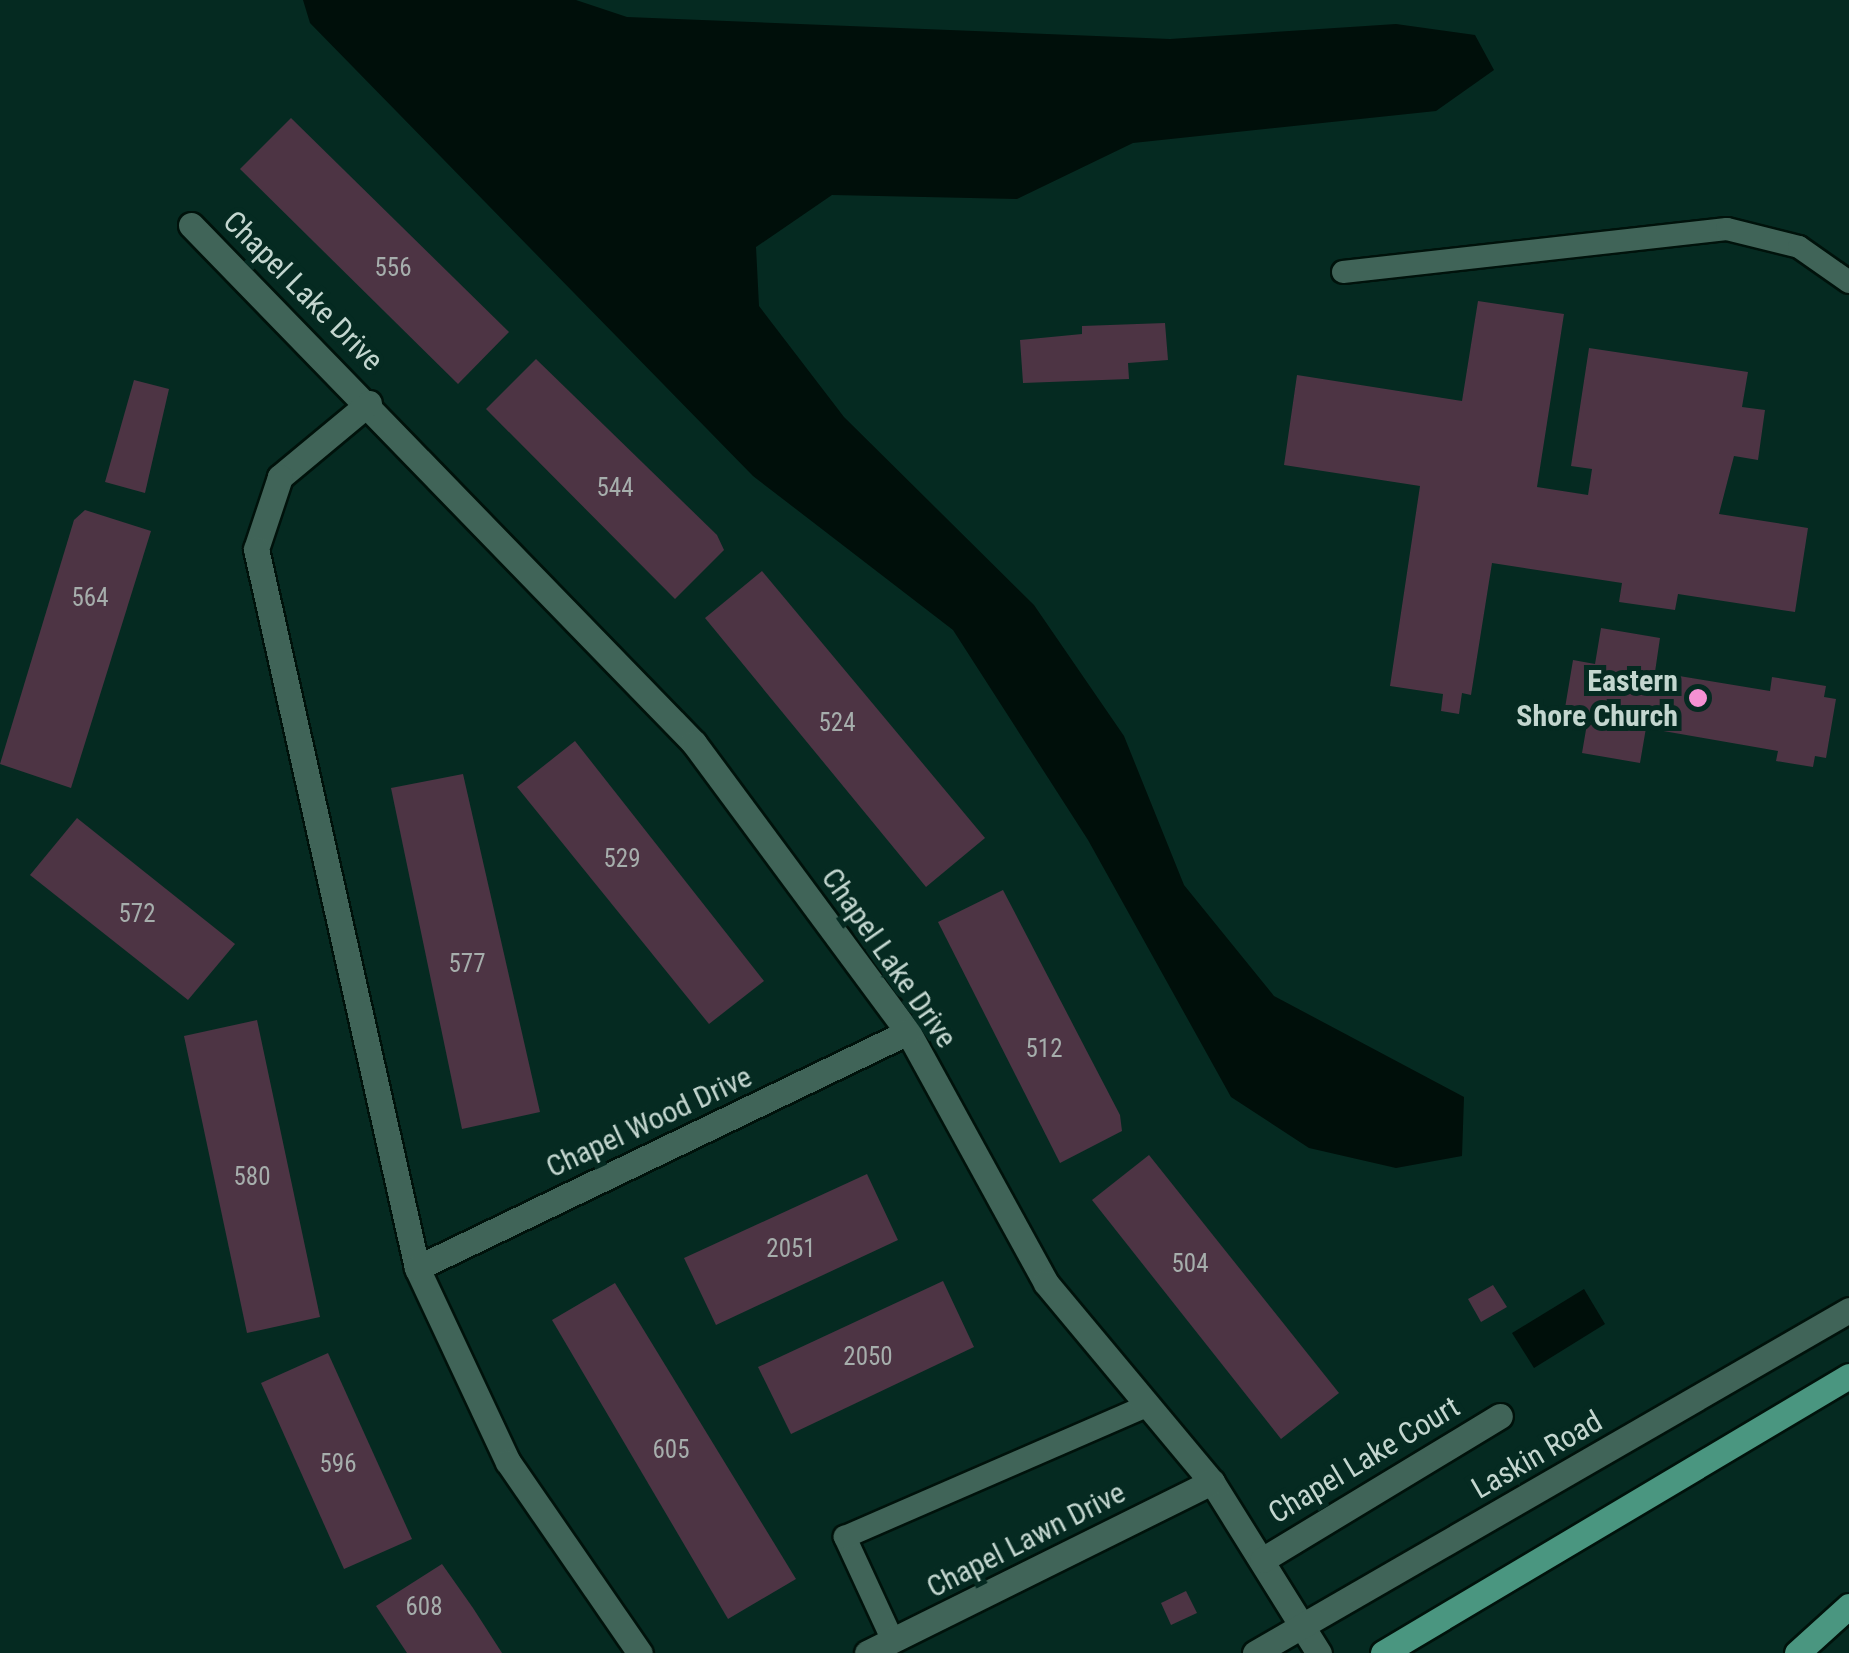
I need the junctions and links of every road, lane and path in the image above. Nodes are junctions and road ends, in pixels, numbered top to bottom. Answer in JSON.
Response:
{"nodes":[{"id":1,"x":191,"y":224,"type":"dead end"},
{"id":2,"x":1344,"y":272,"type":"dead end"},
{"id":3,"x":1849,"y":282,"type":"edge"},
{"id":4,"x":369,"y":403,"type":"junction"},
{"id":5,"x":908,"y":1032,"type":"junction"},
{"id":6,"x":417,"y":1268,"type":"junction"},
{"id":7,"x":1849,"y":1310,"type":"edge"},
{"id":8,"x":1849,"y":1376,"type":"edge"},
{"id":9,"x":1148,"y":1405,"type":"junction"},
{"id":10,"x":1500,"y":1416,"type":"dead end"},
{"id":11,"x":1212,"y":1482,"type":"junction"},
{"id":12,"x":1262,"y":1560,"type":"junction"},
{"id":13,"x":1849,"y":1606,"type":"edge"},
{"id":14,"x":1306,"y":1628,"type":"junction"},
{"id":15,"x":893,"y":1641,"type":"junction"},
{"id":16,"x":640,"y":1653,"type":"edge"},
{"id":17,"x":868,"y":1653,"type":"edge"},
{"id":18,"x":1256,"y":1653,"type":"edge"},
{"id":19,"x":1319,"y":1653,"type":"edge"},
{"id":20,"x":1383,"y":1653,"type":"edge"},
{"id":21,"x":1796,"y":1653,"type":"edge"}],
"edges":[{"from":1,"to":4,"type":"street","name":"Chapel Lake Drive"},
{"from":2,"to":3,"type":"lane"},
{"from":4,"to":5,"type":"street","name":"Chapel Lake Drive"},
{"from":4,"to":6,"type":"street","name":"Chapel Lake Drive"},
{"from":5,"to":6,"type":"street","name":"Chapel Wood Drive"},
{"from":5,"to":9,"type":"street","name":"Chapel Lake Drive"},
{"from":6,"to":16,"type":"street","name":"Chapel Lake Drive"},
{"from":7,"to":14,"type":"street","name":"Laskin Road"},
{"from":8,"to":20,"type":"main road"},
{"from":9,"to":11,"type":"street","name":"Chapel Lake Drive"},
{"from":9,"to":15,"type":"lane"},
{"from":10,"to":12,"type":"street","name":"Chapel Lake Court"},
{"from":11,"to":12,"type":"street","name":"Chapel Lake Drive"},
{"from":11,"to":15,"type":"street","name":"Chapel Lawn Drive"},
{"from":12,"to":14,"type":"street","name":"Chapel Lake Drive"},
{"from":13,"to":21,"type":"main road"},
{"from":14,"to":18,"type":"street","name":"Laskin Road"},
{"from":14,"to":19,"type":"street","name":"Chapel Lake Drive"},
{"from":15,"to":17,"type":"street","name":"Chapel Lawn Drive"}]}
